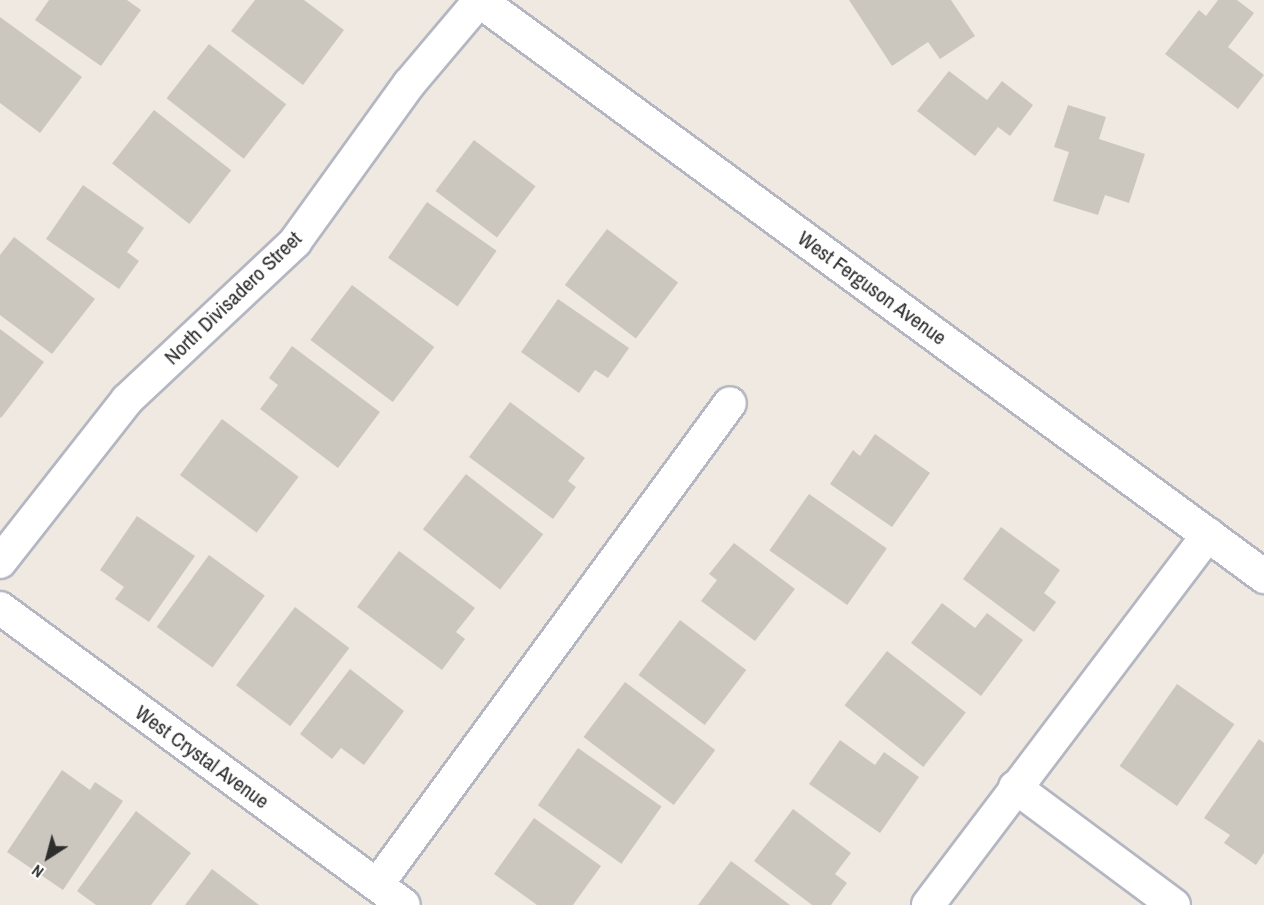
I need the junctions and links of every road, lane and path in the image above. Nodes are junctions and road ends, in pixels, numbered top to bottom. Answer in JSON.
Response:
{"nodes":[{"id":1,"x":480,"y":0,"type":"edge"},
{"id":2,"x":730,"y":403,"type":"dead end"},
{"id":3,"x":1209,"y":534,"type":"junction"},
{"id":4,"x":0,"y":562,"type":"edge"},
{"id":5,"x":1264,"y":576,"type":"edge"},
{"id":6,"x":0,"y":608,"type":"edge"},
{"id":7,"x":1015,"y":787,"type":"junction"},
{"id":8,"x":376,"y":885,"type":"junction"},
{"id":9,"x":404,"y":905,"type":"edge"},
{"id":10,"x":928,"y":905,"type":"edge"},
{"id":11,"x":1174,"y":905,"type":"edge"}],
"edges":[{"from":1,"to":3,"type":"street","name":"West Ferguson Avenue"},
{"from":1,"to":4,"type":"street","name":"North Divisadero Street"},
{"from":2,"to":8,"type":"street"},
{"from":3,"to":5,"type":"street","name":"West Ferguson Avenue"},
{"from":3,"to":7,"type":"street"},
{"from":6,"to":8,"type":"street","name":"West Crystal Avenue"},
{"from":7,"to":10,"type":"street"},
{"from":7,"to":11,"type":"street"},
{"from":8,"to":9,"type":"street","name":"West Crystal Avenue"}]}
